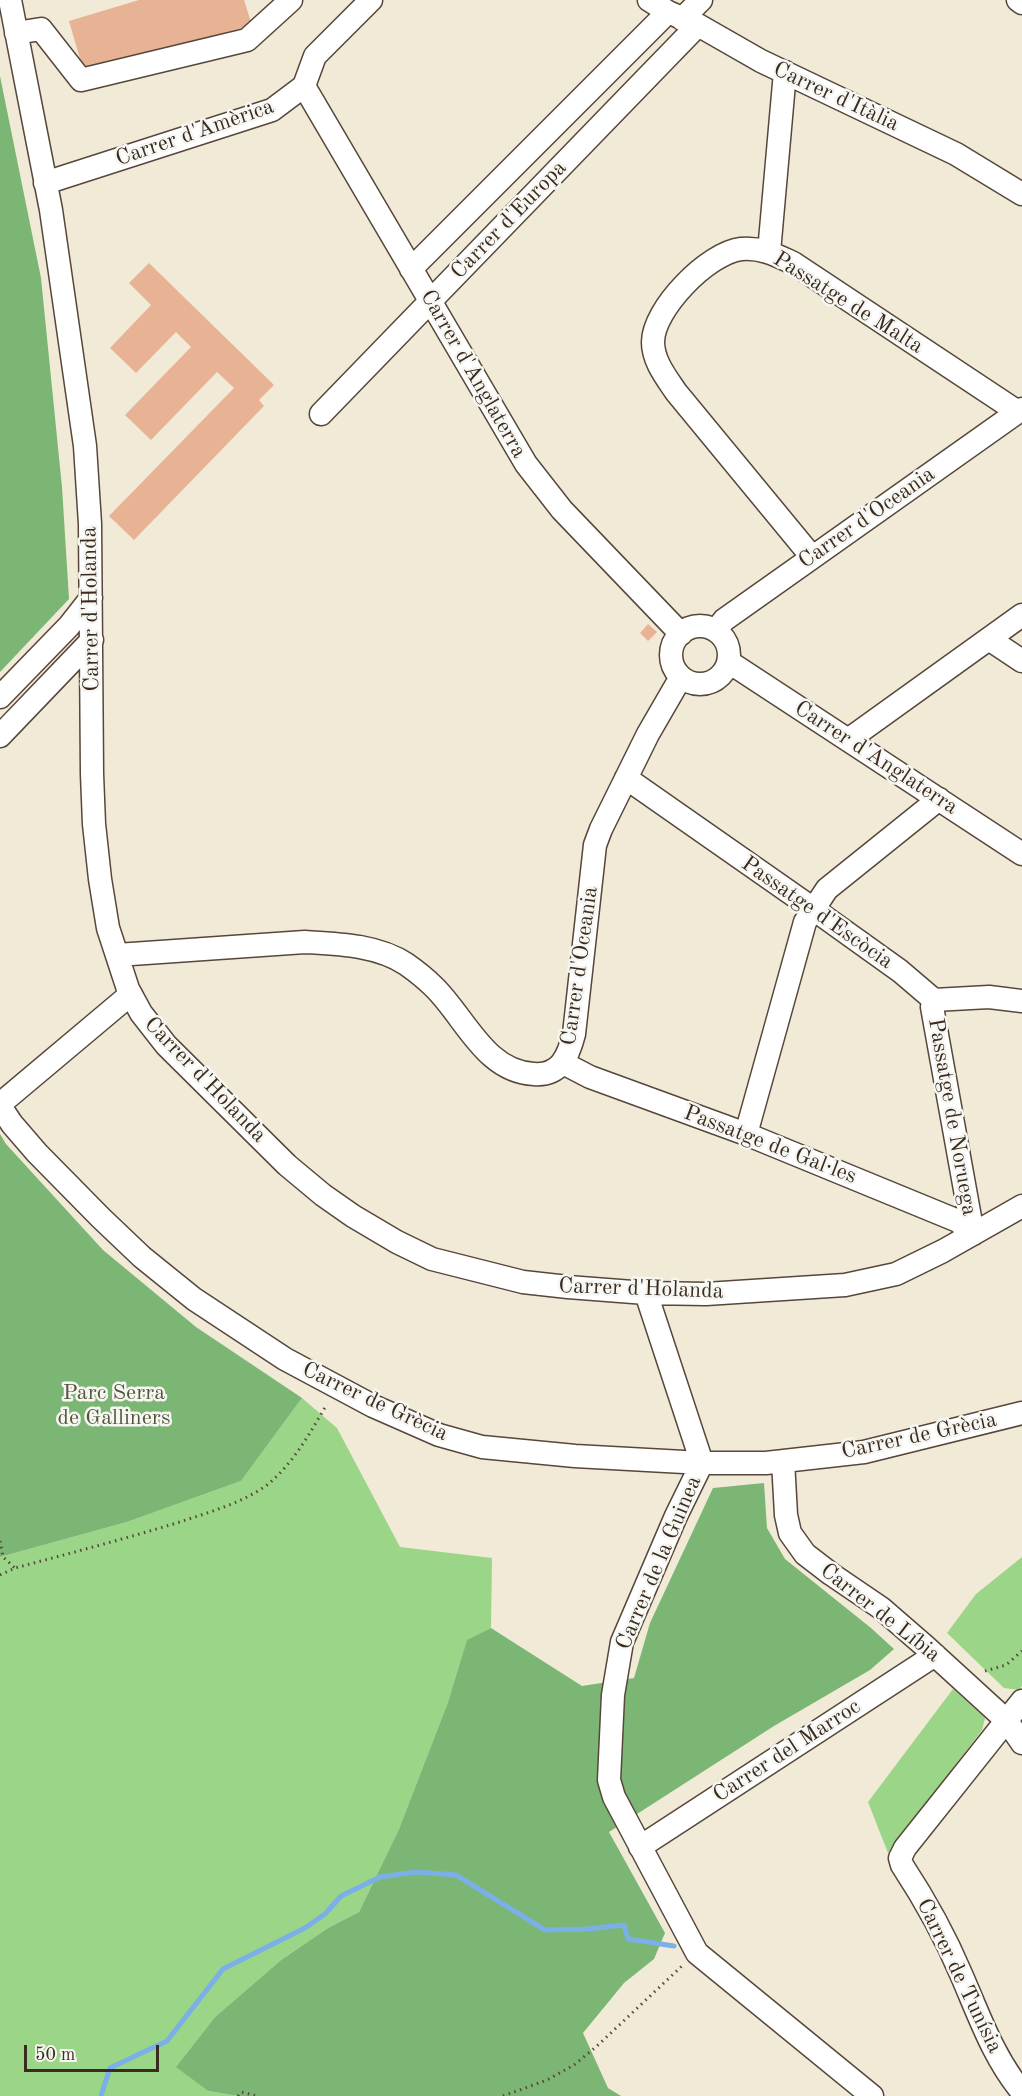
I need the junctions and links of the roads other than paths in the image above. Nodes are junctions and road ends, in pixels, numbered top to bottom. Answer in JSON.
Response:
{"nodes":[{"id":1,"x":10,"y":0,"type":"edge"},
{"id":2,"x":291,"y":0,"type":"edge"},
{"id":3,"x":371,"y":0,"type":"edge"},
{"id":4,"x":649,"y":0,"type":"edge"},
{"id":5,"x":701,"y":0,"type":"edge"},
{"id":6,"x":1018,"y":0,"type":"edge"},
{"id":7,"x":1022,"y":3,"type":"edge"},
{"id":8,"x":683,"y":19,"type":"junction"},
{"id":9,"x":16,"y":33,"type":"junction"},
{"id":10,"x":785,"y":72,"type":"junction"},
{"id":11,"x":304,"y":86,"type":"junction"},
{"id":12,"x":45,"y":183,"type":"junction"},
{"id":13,"x":1022,"y":194,"type":"edge"},
{"id":14,"x":769,"y":252,"type":"junction"},
{"id":15,"x":411,"y":269,"type":"junction"},
{"id":16,"x":430,"y":301,"type":"junction"},
{"id":17,"x":1020,"y":411,"type":"edge"},
{"id":18,"x":321,"y":414,"type":"dead end"},
{"id":19,"x":812,"y":557,"type":"junction"},
{"id":20,"x":91,"y":598,"type":"junction"},
{"id":21,"x":1022,"y":615,"type":"edge"},
{"id":22,"x":716,"y":630,"type":"junction"},
{"id":23,"x":681,"y":634,"type":"junction"},
{"id":24,"x":989,"y":639,"type":"junction"},
{"id":25,"x":92,"y":640,"type":"junction"},
{"id":26,"x":1022,"y":661,"type":"edge"},
{"id":27,"x":729,"y":662,"type":"junction"},
{"id":28,"x":681,"y":677,"type":"junction"},
{"id":29,"x":0,"y":697,"type":"edge"},
{"id":30,"x":0,"y":736,"type":"edge"},
{"id":31,"x":848,"y":740,"type":"junction"},
{"id":32,"x":626,"y":778,"type":"junction"},
{"id":33,"x":939,"y":799,"type":"junction"},
{"id":34,"x":1022,"y":854,"type":"edge"},
{"id":35,"x":812,"y":908,"type":"junction"},
{"id":36,"x":117,"y":955,"type":"junction"},
{"id":37,"x":131,"y":994,"type":"junction"},
{"id":38,"x":934,"y":999,"type":"junction"},
{"id":39,"x":1022,"y":1001,"type":"edge"},
{"id":40,"x":563,"y":1063,"type":"junction"},
{"id":41,"x":0,"y":1105,"type":"edge"},
{"id":42,"x":746,"y":1134,"type":"junction"},
{"id":43,"x":1022,"y":1206,"type":"edge"},
{"id":44,"x":973,"y":1234,"type":"junction"},
{"id":45,"x":646,"y":1293,"type":"junction"},
{"id":46,"x":1022,"y":1413,"type":"edge"},
{"id":47,"x":783,"y":1461,"type":"junction"},
{"id":48,"x":702,"y":1463,"type":"junction"},
{"id":49,"x":935,"y":1655,"type":"junction"},
{"id":50,"x":1022,"y":1701,"type":"edge"},
{"id":51,"x":1007,"y":1721,"type":"junction"},
{"id":52,"x":1022,"y":1743,"type":"edge"},
{"id":53,"x":640,"y":1847,"type":"junction"},
{"id":54,"x":1022,"y":2092,"type":"edge"},
{"id":55,"x":872,"y":2096,"type":"edge"}],
"edges":[{"from":1,"to":9,"type":"street","name":"Carrer d'Holanda"},
{"from":2,"to":9,"type":"street"},
{"from":3,"to":11,"type":"street"},
{"from":4,"to":8,"type":"street","name":"Carrer d'Itàlia"},
{"from":5,"to":8,"type":"street","name":"Carrer d'Europa"},
{"from":6,"to":7,"type":"street"},
{"from":8,"to":10,"type":"street","name":"Carrer d'Itàlia"},
{"from":8,"to":15,"type":"street","name":"Carrer d'Europa"},
{"from":8,"to":16,"type":"street","name":"Carrer d'Europa"},
{"from":9,"to":12,"type":"street","name":"Carrer d'Holanda"},
{"from":10,"to":13,"type":"street","name":"Carrer d'Itàlia"},
{"from":10,"to":14,"type":"street"},
{"from":11,"to":12,"type":"street","name":"Carrer d'Amèrica"},
{"from":11,"to":15,"type":"street","name":"Carrer d'Anglaterra"},
{"from":12,"to":20,"type":"street","name":"Carrer d'Holanda"},
{"from":14,"to":17,"type":"street","name":"Passatge de Malta"},
{"from":14,"to":19,"type":"street","name":"Passatge de Malta"},
{"from":15,"to":16,"type":"street","name":"Carrer d'Anglaterra"},
{"from":16,"to":18,"type":"street","name":"Carrer d'Europa"},
{"from":16,"to":23,"type":"street","name":"Carrer d'Anglaterra"},
{"from":17,"to":19,"type":"street","name":"Carrer d'Oceania"},
{"from":19,"to":22,"type":"street","name":"Carrer d'Oceania"},
{"from":20,"to":25,"type":"street","name":"Carrer d'Holanda"},
{"from":20,"to":29,"type":"street"},
{"from":21,"to":24,"type":"street"},
{"from":22,"to":23,"type":"street"},
{"from":22,"to":27,"type":"street"},
{"from":23,"to":28,"type":"street"},
{"from":24,"to":26,"type":"street"},
{"from":24,"to":31,"type":"street"},
{"from":25,"to":30,"type":"street"},
{"from":25,"to":36,"type":"street","name":"Carrer d'Holanda"},
{"from":27,"to":28,"type":"street"},
{"from":27,"to":31,"type":"street","name":"Carrer d'Anglaterra"},
{"from":28,"to":32,"type":"street","name":"Carrer d'Oceania"},
{"from":31,"to":33,"type":"street","name":"Carrer d'Anglaterra"},
{"from":32,"to":35,"type":"street","name":"Passatge d'Escòcia"},
{"from":32,"to":40,"type":"street","name":"Carrer d'Oceania"},
{"from":33,"to":34,"type":"street","name":"Carrer d'Anglaterra"},
{"from":33,"to":35,"type":"street"},
{"from":35,"to":38,"type":"street","name":"Passatge d'Escòcia"},
{"from":35,"to":42,"type":"street"},
{"from":36,"to":37,"type":"street","name":"Carrer d'Holanda"},
{"from":36,"to":40,"type":"street","name":"Carrer d'Oceania"},
{"from":37,"to":41,"type":"street"},
{"from":37,"to":45,"type":"street","name":"Carrer d'Holanda"},
{"from":38,"to":39,"type":"street"},
{"from":38,"to":44,"type":"street","name":"Passatge de Noruega"},
{"from":40,"to":42,"type":"street","name":"Passatge de Gal·les"},
{"from":41,"to":48,"type":"street","name":"Carrer de Grècia"},
{"from":42,"to":44,"type":"street","name":"Passatge de Gal·les"},
{"from":43,"to":44,"type":"street","name":"Carrer d'Holanda"},
{"from":44,"to":45,"type":"street","name":"Carrer d'Holanda"},
{"from":45,"to":48,"type":"street","name":"Carrer de la Guinea"},
{"from":46,"to":47,"type":"street","name":"Carrer de Grècia"},
{"from":47,"to":48,"type":"street","name":"Carrer de Grècia"},
{"from":47,"to":49,"type":"street","name":"Carrer de Líbia"},
{"from":48,"to":53,"type":"street","name":"Carrer de la Guinea"},
{"from":49,"to":51,"type":"street","name":"Carrer de Líbia"},
{"from":49,"to":53,"type":"street","name":"Carrer del Marroc"},
{"from":50,"to":51,"type":"street"},
{"from":51,"to":52,"type":"street","name":"Carrer de Líbia"},
{"from":51,"to":54,"type":"street","name":"Carrer de Tunísia"},
{"from":53,"to":55,"type":"street","name":"Carrer de la Guinea"}]}
